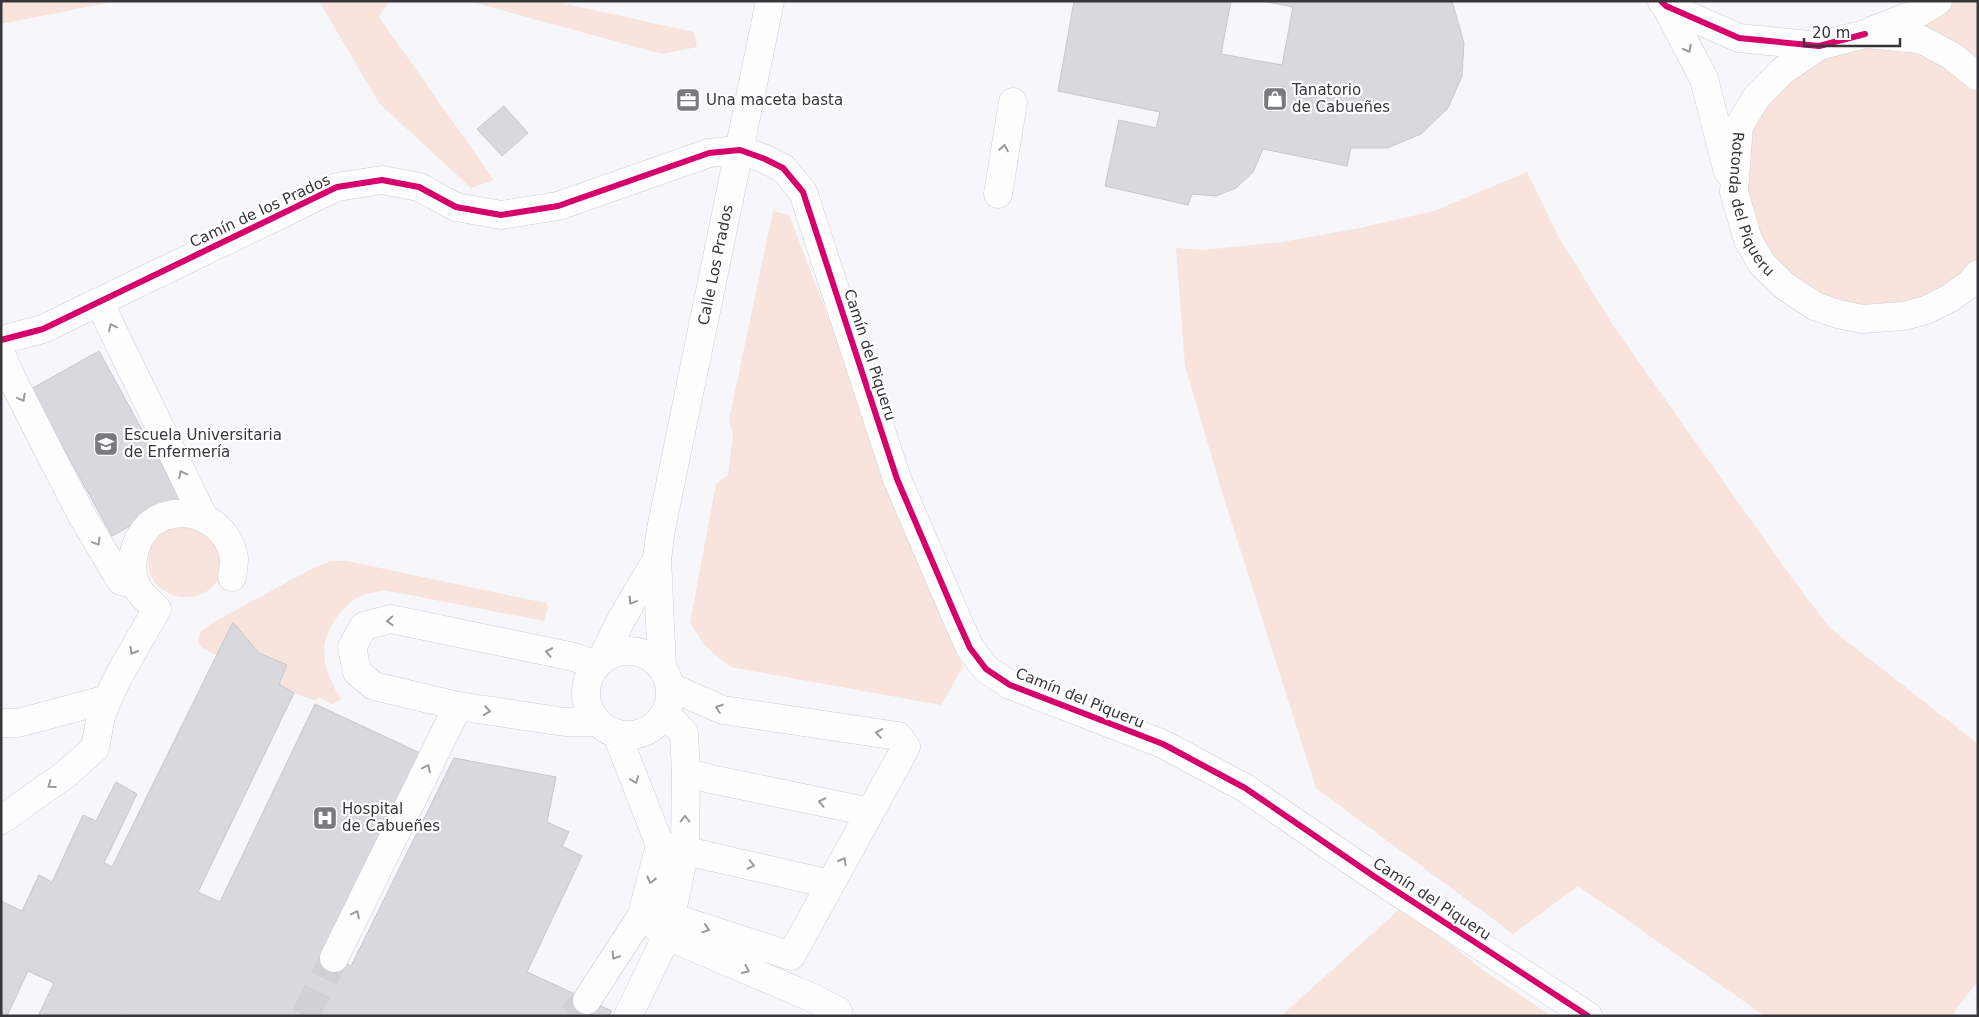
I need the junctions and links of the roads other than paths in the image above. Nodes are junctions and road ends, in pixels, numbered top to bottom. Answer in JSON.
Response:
{"nodes":[{"id":1,"x":770,"y":1,"type":"edge"},
{"id":2,"x":1938,"y":1,"type":"edge"},
{"id":3,"x":1664,"y":4,"type":"edge"},
{"id":4,"x":1865,"y":34,"type":"junction"},
{"id":5,"x":1819,"y":46,"type":"junction"},
{"id":6,"x":1978,"y":77,"type":"edge"},
{"id":7,"x":1013,"y":102,"type":"dead end"},
{"id":8,"x":740,"y":150,"type":"junction"},
{"id":9,"x":1734,"y":192,"type":"junction"},
{"id":10,"x":998,"y":194,"type":"dead end"},
{"id":11,"x":1976,"y":279,"type":"edge"},
{"id":12,"x":99,"y":302,"type":"junction"},
{"id":13,"x":1,"y":340,"type":"edge"},
{"id":14,"x":1,"y":354,"type":"edge"},
{"id":15,"x":204,"y":518,"type":"junction"},
{"id":16,"x":657,"y":559,"type":"junction"},
{"id":17,"x":232,"y":577,"type":"dead end"},
{"id":18,"x":136,"y":584,"type":"junction"},
{"id":19,"x":599,"y":662,"type":"junction"},
{"id":20,"x":666,"y":677,"type":"junction"},
{"id":21,"x":108,"y":699,"type":"junction"},
{"id":22,"x":458,"y":706,"type":"junction"},
{"id":23,"x":665,"y":713,"type":"junction"},
{"id":24,"x":1,"y":723,"type":"edge"},
{"id":25,"x":607,"y":728,"type":"junction"},
{"id":26,"x":686,"y":772,"type":"junction"},
{"id":27,"x":870,"y":812,"type":"junction"},
{"id":28,"x":1,"y":820,"type":"edge"},
{"id":29,"x":673,"y":847,"type":"junction"},
{"id":30,"x":830,"y":884,"type":"junction"},
{"id":31,"x":642,"y":915,"type":"junction"},
{"id":32,"x":669,"y":926,"type":"junction"},
{"id":33,"x":334,"y":958,"type":"tunnel mouth"},
{"id":34,"x":587,"y":1000,"type":"tunnel mouth"},
{"id":35,"x":838,"y":1012,"type":"dead end"},
{"id":36,"x":628,"y":1016,"type":"edge"},
{"id":37,"x":1588,"y":1016,"type":"edge"}],
"edges":[{"from":1,"to":8,"type":"street","name":"Calle Los Prados"},
{"from":2,"to":4,"type":"street"},
{"from":3,"to":5,"type":"street"},
{"from":3,"to":9,"type":"street","one_way":true},
{"from":4,"to":5,"type":"street","name":"Rotonda del Piqueru"},
{"from":4,"to":6,"type":"street","name":"Rotonda del Piqueru"},
{"from":5,"to":9,"type":"street","name":"Rotonda del Piqueru"},
{"from":10,"to":7,"type":"street","one_way":true},
{"from":8,"to":12,"type":"street","name":"Camín de los Prados"},
{"from":8,"to":16,"type":"street","name":"Calle Los Prados"},
{"from":8,"to":37,"type":"street","name":"Camín del Piqueru"},
{"from":9,"to":11,"type":"street","name":"Rotonda del Piqueru"},
{"from":12,"to":13,"type":"street","name":"Camín de los Prados"},
{"from":15,"to":12,"type":"street","one_way":true},
{"from":14,"to":18,"type":"street","one_way":true},
{"from":15,"to":17,"type":"street"},
{"from":15,"to":18,"type":"street"},
{"from":16,"to":19,"type":"street","one_way":true},
{"from":16,"to":20,"type":"street"},
{"from":18,"to":21,"type":"street","one_way":true},
{"from":19,"to":20,"type":"street"},
{"from":19,"to":22,"type":"street","one_way":true},
{"from":19,"to":25,"type":"street"},
{"from":20,"to":23,"type":"street"},
{"from":27,"to":20,"type":"street","one_way":true},
{"from":21,"to":24,"type":"street"},
{"from":21,"to":28,"type":"street","one_way":true},
{"from":22,"to":25,"type":"street","one_way":true},
{"from":33,"to":22,"type":"street","one_way":true},
{"from":23,"to":25,"type":"street"},
{"from":23,"to":26,"type":"street"},
{"from":25,"to":29,"type":"street","one_way":true},
{"from":27,"to":26,"type":"street","one_way":true},
{"from":29,"to":26,"type":"street","one_way":true},
{"from":30,"to":27,"type":"street","one_way":true},
{"from":29,"to":30,"type":"street","one_way":true},
{"from":29,"to":31,"type":"street","one_way":true},
{"from":29,"to":32,"type":"street"},
{"from":32,"to":30,"type":"street","one_way":true},
{"from":31,"to":32,"type":"street"},
{"from":31,"to":34,"type":"street","one_way":true},
{"from":32,"to":35,"type":"street","one_way":true},
{"from":32,"to":36,"type":"street"}]}
